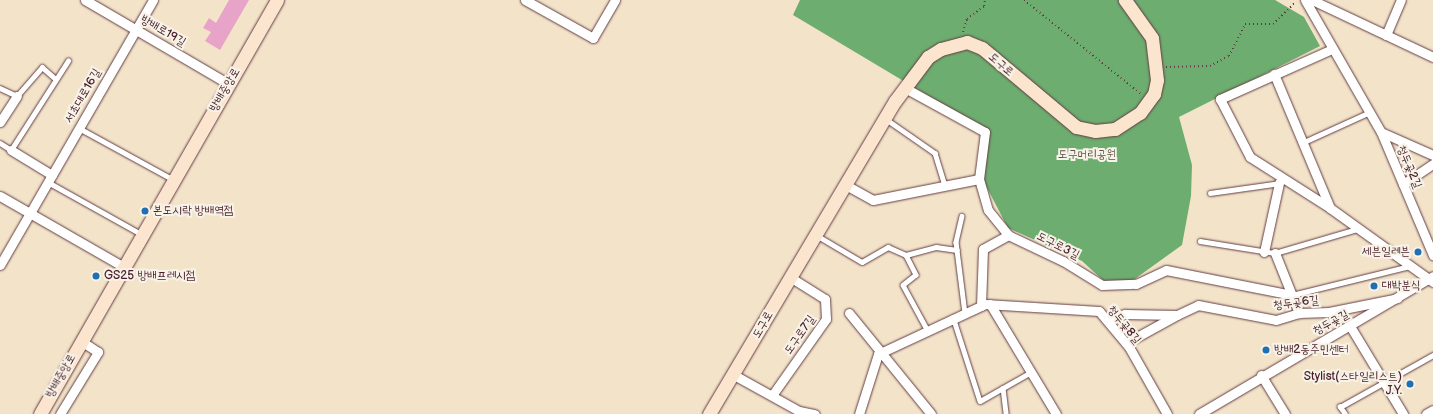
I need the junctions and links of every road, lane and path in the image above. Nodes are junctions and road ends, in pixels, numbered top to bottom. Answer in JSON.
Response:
{"nodes":[{"id":1,"x":85,"y":0,"type":"edge"},
{"id":2,"x":153,"y":0,"type":"edge"},
{"id":3,"x":277,"y":0,"type":"edge"},
{"id":4,"x":525,"y":0,"type":"edge"},
{"id":5,"x":615,"y":0,"type":"edge"},
{"id":6,"x":985,"y":0,"type":"edge"},
{"id":7,"x":1024,"y":0,"type":"edge"},
{"id":8,"x":1125,"y":0,"type":"edge"},
{"id":9,"x":1298,"y":0,"type":"edge"},
{"id":10,"x":1305,"y":0,"type":"edge"},
{"id":11,"x":1312,"y":0,"type":"edge"},
{"id":12,"x":1401,"y":0,"type":"edge"},
{"id":13,"x":98,"y":3,"type":"edge"},
{"id":14,"x":136,"y":29,"type":"junction"},
{"id":15,"x":1386,"y":35,"type":"junction"},
{"id":16,"x":961,"y":43,"type":"junction"},
{"id":17,"x":1332,"y":49,"type":"junction"},
{"id":18,"x":1433,"y":57,"type":"edge"},
{"id":19,"x":68,"y":61,"type":"dead end"},
{"id":20,"x":1157,"y":66,"type":"junction"},
{"id":21,"x":1274,"y":74,"type":"junction"},
{"id":22,"x":56,"y":79,"type":"junction"},
{"id":23,"x":229,"y":84,"type":"junction"},
{"id":24,"x":0,"y":88,"type":"edge"},
{"id":25,"x":905,"y":88,"type":"junction"},
{"id":26,"x":17,"y":96,"type":"junction"},
{"id":27,"x":1150,"y":100,"type":"junction"},
{"id":28,"x":1370,"y":112,"type":"junction"},
{"id":29,"x":884,"y":118,"type":"junction"},
{"id":30,"x":0,"y":122,"type":"edge"},
{"id":31,"x":79,"y":128,"type":"junction"},
{"id":32,"x":1381,"y":132,"type":"junction"},
{"id":33,"x":1304,"y":142,"type":"junction"},
{"id":34,"x":0,"y":143,"type":"edge"},
{"id":35,"x":10,"y":150,"type":"junction"},
{"id":36,"x":1433,"y":155,"type":"edge"},
{"id":37,"x":1433,"y":164,"type":"edge"},
{"id":38,"x":50,"y":178,"type":"junction"},
{"id":39,"x":979,"y":179,"type":"junction"},
{"id":40,"x":174,"y":180,"type":"junction"},
{"id":41,"x":1283,"y":182,"type":"junction"},
{"id":42,"x":844,"y":184,"type":"junction"},
{"id":43,"x":1403,"y":184,"type":"junction"},
{"id":44,"x":945,"y":186,"type":"junction"},
{"id":45,"x":1210,"y":193,"type":"dead end"},
{"id":46,"x":0,"y":196,"type":"edge"},
{"id":47,"x":1330,"y":208,"type":"junction"},
{"id":48,"x":30,"y":213,"type":"junction"},
{"id":49,"x":962,"y":216,"type":"dead end"},
{"id":50,"x":1357,"y":229,"type":"junction"},
{"id":51,"x":143,"y":234,"type":"junction"},
{"id":52,"x":814,"y":234,"type":"junction"},
{"id":53,"x":1008,"y":235,"type":"junction"},
{"id":54,"x":1200,"y":241,"type":"dead end"},
{"id":55,"x":957,"y":250,"type":"junction"},
{"id":56,"x":1264,"y":252,"type":"junction"},
{"id":57,"x":1275,"y":253,"type":"junction"},
{"id":58,"x":906,"y":255,"type":"junction"},
{"id":59,"x":1433,"y":255,"type":"edge"},
{"id":60,"x":0,"y":265,"type":"edge"},
{"id":61,"x":1410,"y":266,"type":"junction"},
{"id":62,"x":124,"y":268,"type":"junction"},
{"id":63,"x":1432,"y":277,"type":"edge"},
{"id":64,"x":791,"y":278,"type":"junction"},
{"id":65,"x":1292,"y":295,"type":"junction"},
{"id":66,"x":1398,"y":298,"type":"junction"},
{"id":67,"x":986,"y":305,"type":"junction"},
{"id":68,"x":849,"y":313,"type":"dead end"},
{"id":69,"x":965,"y":313,"type":"junction"},
{"id":70,"x":1299,"y":313,"type":"junction"},
{"id":71,"x":1176,"y":315,"type":"junction"},
{"id":72,"x":953,"y":317,"type":"junction"},
{"id":73,"x":1106,"y":319,"type":"junction"},
{"id":74,"x":1350,"y":326,"type":"junction"},
{"id":75,"x":928,"y":331,"type":"junction"},
{"id":76,"x":81,"y":341,"type":"junction"},
{"id":77,"x":1126,"y":343,"type":"junction"},
{"id":78,"x":878,"y":354,"type":"junction"},
{"id":79,"x":1433,"y":355,"type":"edge"},
{"id":80,"x":1031,"y":372,"type":"junction"},
{"id":81,"x":734,"y":375,"type":"junction"},
{"id":82,"x":1261,"y":375,"type":"junction"},
{"id":83,"x":1384,"y":381,"type":"junction"},
{"id":84,"x":1003,"y":388,"type":"junction"},
{"id":85,"x":773,"y":394,"type":"junction"},
{"id":86,"x":1433,"y":410,"type":"edge"},
{"id":87,"x":799,"y":413,"type":"edge"},
{"id":88,"x":40,"y":414,"type":"edge"},
{"id":89,"x":60,"y":414,"type":"edge"},
{"id":90,"x":709,"y":414,"type":"edge"},
{"id":91,"x":815,"y":414,"type":"edge"},
{"id":92,"x":859,"y":414,"type":"edge"},
{"id":93,"x":931,"y":414,"type":"edge"},
{"id":94,"x":1006,"y":414,"type":"edge"},
{"id":95,"x":1056,"y":414,"type":"edge"},
{"id":96,"x":1167,"y":414,"type":"edge"},
{"id":97,"x":1198,"y":414,"type":"edge"},
{"id":98,"x":1285,"y":414,"type":"edge"},
{"id":99,"x":1345,"y":414,"type":"edge"},
{"id":100,"x":1403,"y":414,"type":"edge"},
{"id":101,"x":1426,"y":414,"type":"edge"}],
"edges":[{"from":1,"to":13,"type":"street","name":"방배로19길"},
{"from":2,"to":14,"type":"street","name":"서초대로16길"},
{"from":3,"to":23,"type":"street","name":"방배중앙로"},
{"from":4,"to":5,"type":"street"},
{"from":6,"to":16,"type":"path"},
{"from":7,"to":27,"type":"path"},
{"from":8,"to":20,"type":"street","name":"도구로"},
{"from":9,"to":20,"type":"path"},
{"from":10,"to":17,"type":"street","name":"청두곶2길"},
{"from":11,"to":15,"type":"street"},
{"from":12,"to":15,"type":"street"},
{"from":13,"to":14,"type":"street","name":"방배로19길"},
{"from":14,"to":23,"type":"street","name":"방배로19길"},
{"from":14,"to":31,"type":"street","name":"서초대로16길"},
{"from":15,"to":18,"type":"street"},
{"from":16,"to":25,"type":"street","name":"도구로"},
{"from":16,"to":27,"type":"street","name":"도구로"},
{"from":17,"to":21,"type":"street"},
{"from":17,"to":28,"type":"street","name":"청두곶2길"},
{"from":19,"to":22,"type":"lane"},
{"from":20,"to":27,"type":"street","name":"도구로"},
{"from":21,"to":33,"type":"street"},
{"from":21,"to":41,"type":"street"},
{"from":22,"to":26,"type":"lane"},
{"from":22,"to":35,"type":"lane"},
{"from":23,"to":40,"type":"street","name":"방배중앙로"},
{"from":24,"to":26,"type":"lane"},
{"from":25,"to":29,"type":"street","name":"도구로"},
{"from":25,"to":39,"type":"street","name":"도구로3길"},
{"from":26,"to":30,"type":"street"},
{"from":28,"to":32,"type":"street","name":"청두곶2길"},
{"from":28,"to":33,"type":"lane"},
{"from":29,"to":42,"type":"street","name":"도구로"},
{"from":29,"to":44,"type":"lane"},
{"from":31,"to":38,"type":"street","name":"서초대로16길"},
{"from":31,"to":40,"type":"lane"},
{"from":32,"to":36,"type":"street"},
{"from":32,"to":43,"type":"street","name":"청두곶2길"},
{"from":33,"to":47,"type":"street"},
{"from":34,"to":35,"type":"lane"},
{"from":35,"to":38,"type":"street"},
{"from":37,"to":43,"type":"street"},
{"from":38,"to":48,"type":"street","name":"서초대로16길"},
{"from":38,"to":51,"type":"lane"},
{"from":39,"to":44,"type":"street"},
{"from":39,"to":53,"type":"street","name":"도구로3길"},
{"from":40,"to":51,"type":"street","name":"방배중앙로"},
{"from":41,"to":45,"type":"lane"},
{"from":41,"to":47,"type":"street"},
{"from":41,"to":56,"type":"street"},
{"from":42,"to":44,"type":"street"},
{"from":42,"to":52,"type":"street","name":"도구로"},
{"from":43,"to":59,"type":"street","name":"청두곶2길"},
{"from":46,"to":48,"type":"street"},
{"from":47,"to":50,"type":"street"},
{"from":48,"to":60,"type":"street","name":"서초대로16길"},
{"from":48,"to":62,"type":"street"},
{"from":49,"to":55,"type":"lane"},
{"from":50,"to":57,"type":"lane"},
{"from":50,"to":61,"type":"street"},
{"from":51,"to":62,"type":"street","name":"방배중앙로"},
{"from":52,"to":58,"type":"lane"},
{"from":52,"to":64,"type":"street","name":"도구로"},
{"from":53,"to":65,"type":"street","name":"도구로3길"},
{"from":53,"to":67,"type":"street"},
{"from":54,"to":56,"type":"lane"},
{"from":55,"to":58,"type":"lane"},
{"from":55,"to":69,"type":"lane"},
{"from":56,"to":57,"type":"lane"},
{"from":57,"to":65,"type":"street"},
{"from":58,"to":75,"type":"lane"},
{"from":61,"to":63,"type":"street"},
{"from":61,"to":65,"type":"lane"},
{"from":62,"to":76,"type":"street","name":"방배중앙로"},
{"from":63,"to":66,"type":"street","name":"청두곶길"},
{"from":64,"to":81,"type":"street","name":"도구로"},
{"from":64,"to":85,"type":"street","name":"도구로7길"},
{"from":65,"to":70,"type":"street"},
{"from":66,"to":70,"type":"street","name":"청두곶6길"},
{"from":66,"to":74,"type":"street","name":"청두곶길"},
{"from":67,"to":69,"type":"street","name":"청두곶8길"},
{"from":67,"to":73,"type":"street","name":"청두곶8길"},
{"from":67,"to":80,"type":"street"},
{"from":68,"to":78,"type":"street"},
{"from":69,"to":72,"type":"street","name":"청두곶8길"},
{"from":70,"to":71,"type":"street","name":"청두곶6길"},
{"from":71,"to":73,"type":"street","name":"청두곶6길"},
{"from":71,"to":77,"type":"street","name":"청두곶6길"},
{"from":72,"to":75,"type":"street","name":"청두곶8길"},
{"from":72,"to":84,"type":"lane"},
{"from":73,"to":77,"type":"street","name":"청두곶8길"},
{"from":74,"to":82,"type":"street","name":"청두곶길"},
{"from":74,"to":83,"type":"street"},
{"from":75,"to":78,"type":"street","name":"청두곶8길"},
{"from":76,"to":88,"type":"street","name":"방배중앙로"},
{"from":76,"to":89,"type":"street"},
{"from":77,"to":96,"type":"street","name":"청두곶8길"},
{"from":78,"to":92,"type":"street"},
{"from":78,"to":93,"type":"street"},
{"from":79,"to":83,"type":"lane"},
{"from":80,"to":84,"type":"lane"},
{"from":80,"to":95,"type":"street"},
{"from":81,"to":85,"type":"street"},
{"from":81,"to":90,"type":"street","name":"도구로"},
{"from":82,"to":97,"type":"street","name":"청두곶길"},
{"from":82,"to":98,"type":"street"},
{"from":83,"to":99,"type":"lane"},
{"from":83,"to":100,"type":"street"},
{"from":84,"to":94,"type":"lane"},
{"from":85,"to":87,"type":"street"},
{"from":86,"to":101,"type":"street"},
{"from":87,"to":91,"type":"street"}]}
